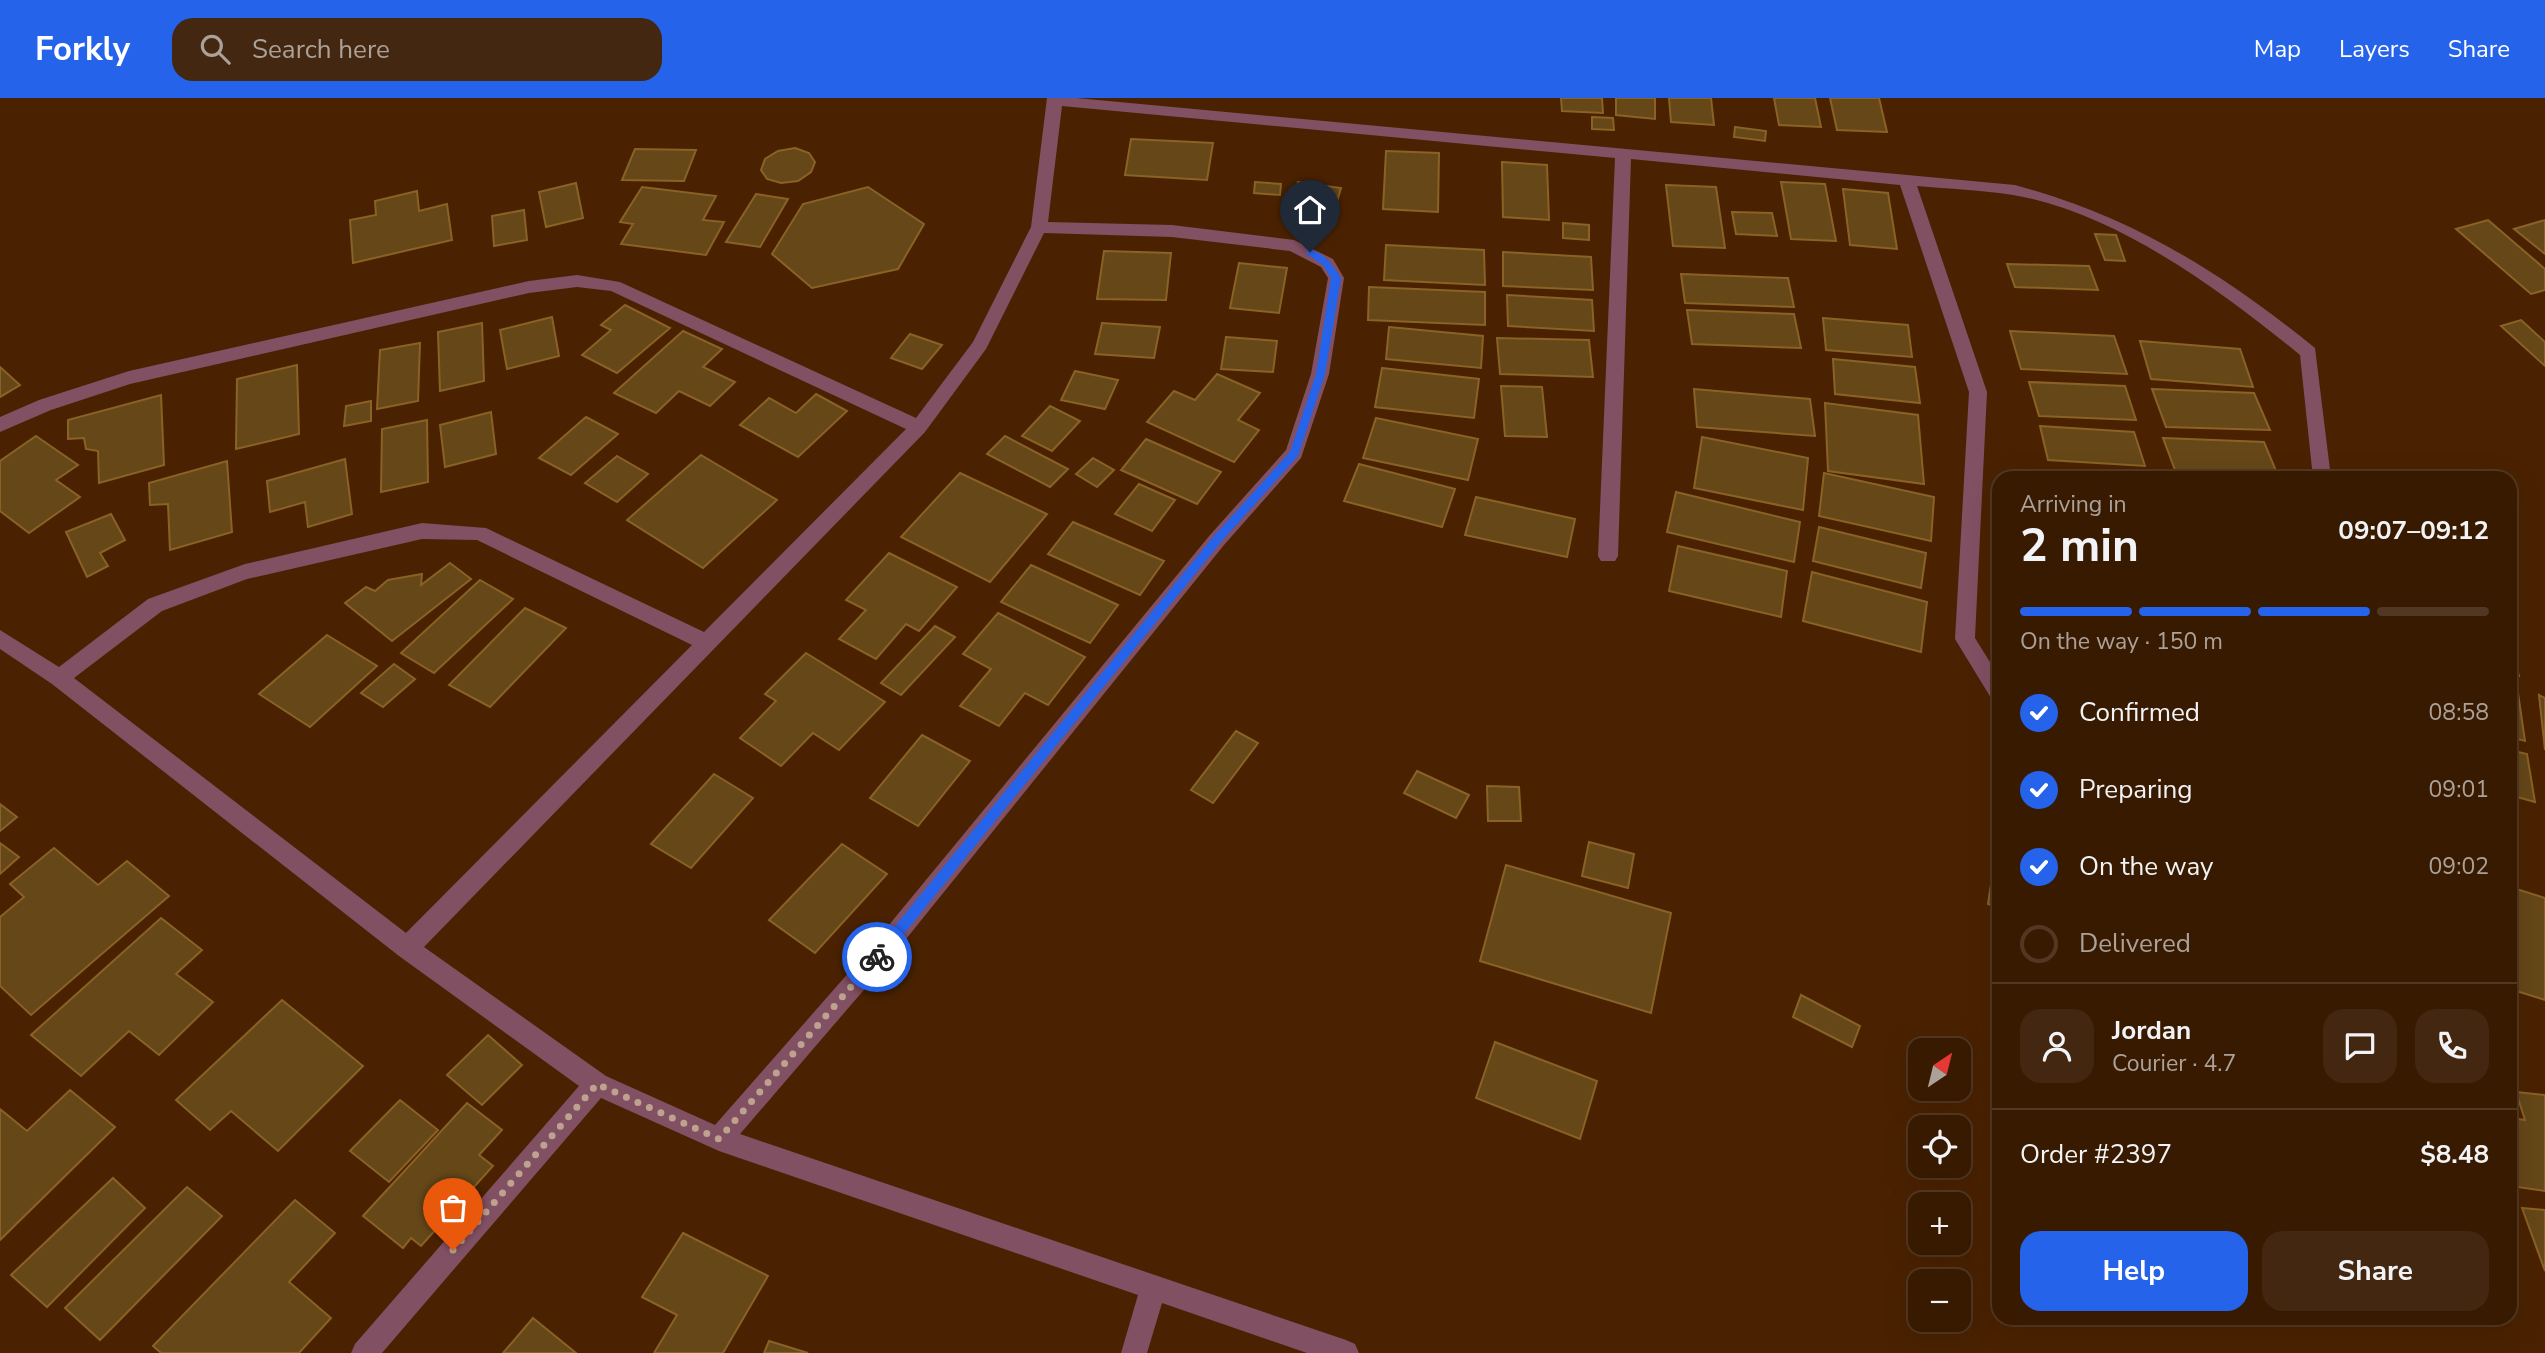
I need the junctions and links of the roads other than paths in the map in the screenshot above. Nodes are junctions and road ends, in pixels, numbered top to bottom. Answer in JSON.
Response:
{"nodes":[{"id":1,"x":1055,"y":100,"type":"edge"},
{"id":2,"x":1623,"y":154,"type":"junction"},
{"id":3,"x":1907,"y":180,"type":"junction"},
{"id":4,"x":1039,"y":228,"type":"junction"},
{"id":5,"x":0,"y":425,"type":"edge"},
{"id":6,"x":919,"y":427,"type":"junction"},
{"id":7,"x":2321,"y":471,"type":"edge"},
{"id":8,"x":1608,"y":556,"type":"dead end"},
{"id":9,"x":0,"y":638,"type":"edge"},
{"id":10,"x":705,"y":642,"type":"junction"},
{"id":11,"x":59,"y":678,"type":"junction"},
{"id":12,"x":1992,"y":682,"type":"edge"},
{"id":13,"x":407,"y":948,"type":"junction"},
{"id":14,"x":597,"y":1084,"type":"junction"},
{"id":15,"x":719,"y":1139,"type":"junction"},
{"id":16,"x":1153,"y":1289,"type":"junction"},
{"id":17,"x":363,"y":1353,"type":"edge"},
{"id":18,"x":1134,"y":1353,"type":"edge"},
{"id":19,"x":1346,"y":1353,"type":"edge"}],
"edges":[{"from":1,"to":2,"type":"street"},
{"from":1,"to":4,"type":"street"},
{"from":2,"to":3,"type":"street"},
{"from":2,"to":8,"type":"street"},
{"from":3,"to":7,"type":"street"},
{"from":3,"to":12,"type":"street"},
{"from":4,"to":6,"type":"street"},
{"from":4,"to":15,"type":"street"},
{"from":5,"to":6,"type":"street"},
{"from":6,"to":10,"type":"street"},
{"from":9,"to":11,"type":"street"},
{"from":10,"to":11,"type":"street"},
{"from":10,"to":13,"type":"street"},
{"from":11,"to":13,"type":"street"},
{"from":13,"to":14,"type":"street"},
{"from":14,"to":15,"type":"street"},
{"from":14,"to":17,"type":"street"},
{"from":15,"to":16,"type":"street"},
{"from":16,"to":18,"type":"street"},
{"from":16,"to":19,"type":"street"}]}
